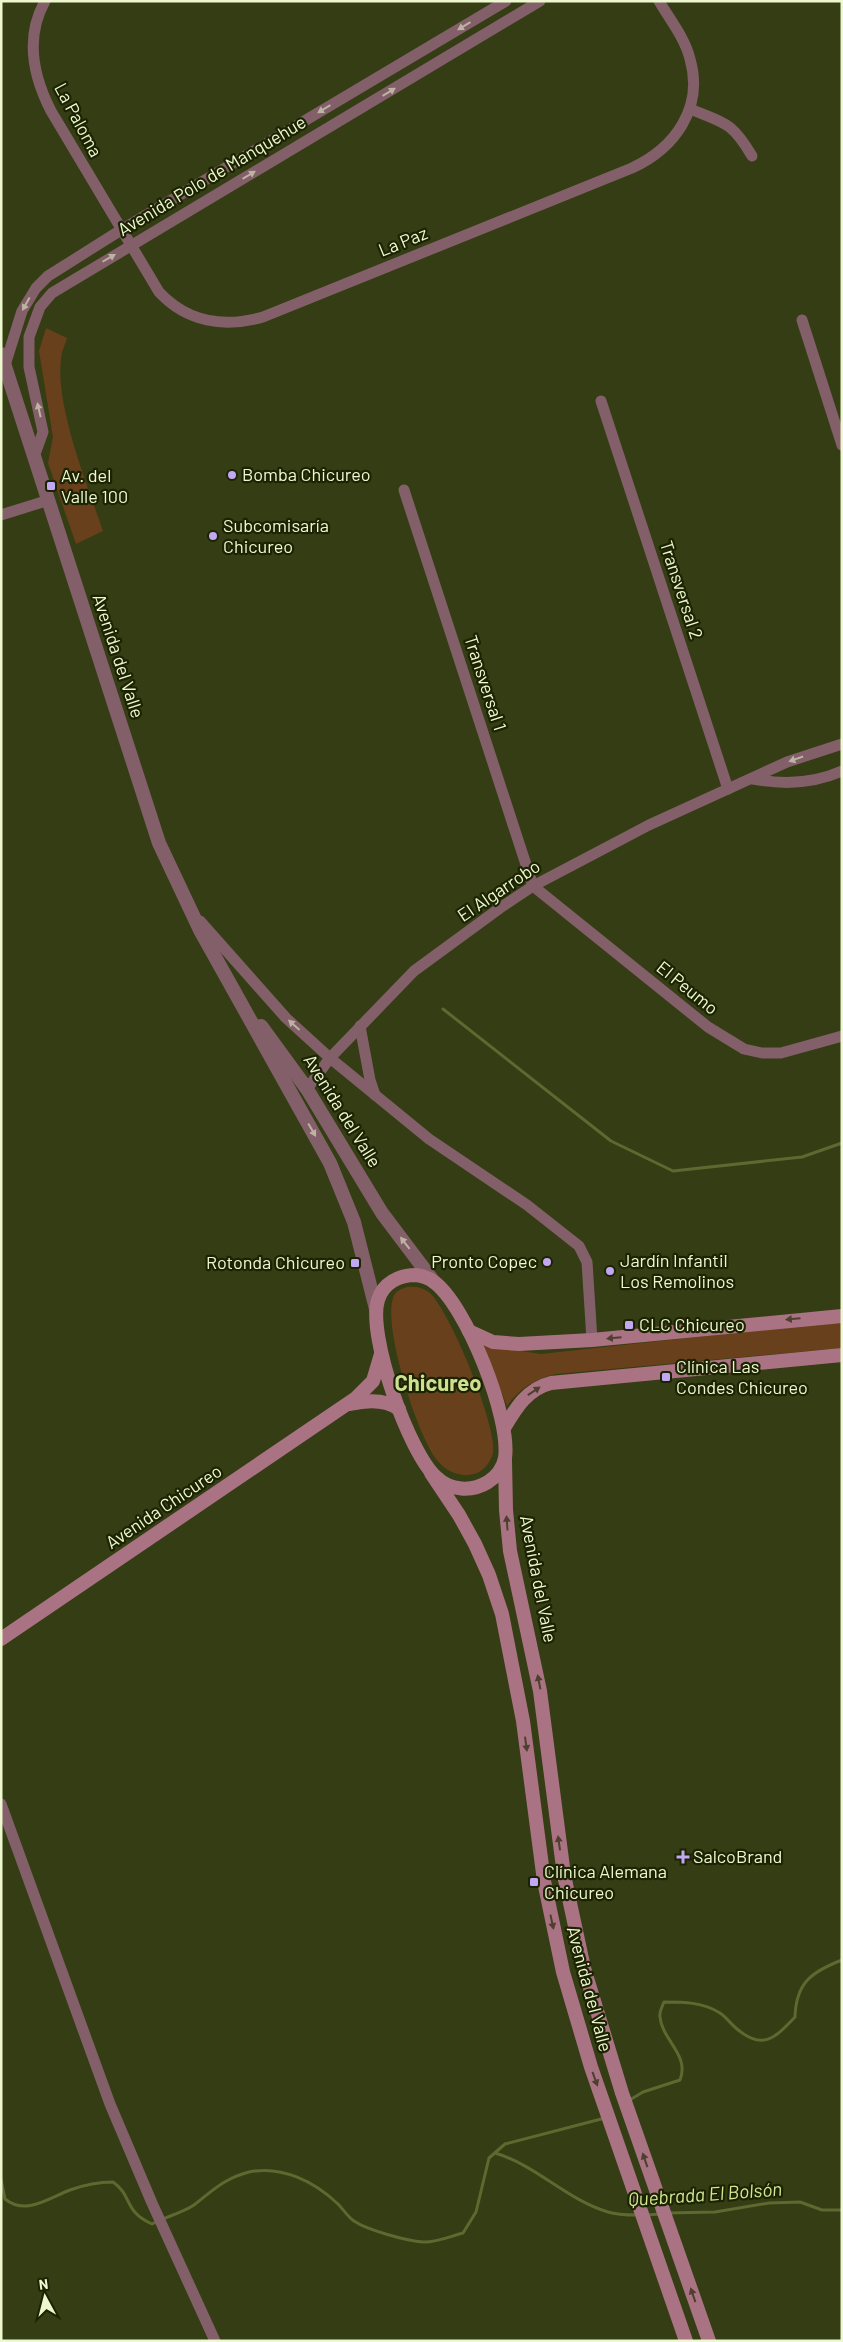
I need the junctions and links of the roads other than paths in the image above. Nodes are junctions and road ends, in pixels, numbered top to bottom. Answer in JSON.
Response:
{"nodes":[{"id":1,"x":45,"y":1,"type":"edge"},
{"id":2,"x":506,"y":1,"type":"edge"},
{"id":3,"x":540,"y":1,"type":"edge"},
{"id":4,"x":660,"y":1,"type":"edge"},
{"id":5,"x":690,"y":109,"type":"junction"},
{"id":6,"x":752,"y":156,"type":"dead end"},
{"id":7,"x":121,"y":230,"type":"junction"},
{"id":8,"x":131,"y":246,"type":"junction"},
{"id":9,"x":802,"y":320,"type":"dead end"},
{"id":10,"x":3,"y":360,"type":"edge"},
{"id":11,"x":601,"y":401,"type":"dead end"},
{"id":12,"x":842,"y":445,"type":"edge"},
{"id":13,"x":34,"y":457,"type":"junction"},
{"id":14,"x":404,"y":490,"type":"dead end"},
{"id":15,"x":48,"y":500,"type":"junction"},
{"id":16,"x":1,"y":515,"type":"edge"},
{"id":17,"x":842,"y":744,"type":"edge"},
{"id":18,"x":842,"y":771,"type":"edge"},
{"id":19,"x":753,"y":779,"type":"junction"},
{"id":20,"x":728,"y":789,"type":"junction"},
{"id":21,"x":533,"y":886,"type":"junction"},
{"id":22,"x":189,"y":909,"type":"junction"},
{"id":23,"x":217,"y":961,"type":"junction"},
{"id":24,"x":360,"y":1026,"type":"junction"},
{"id":25,"x":842,"y":1036,"type":"edge"},
{"id":26,"x":330,"y":1058,"type":"junction"},
{"id":27,"x":308,"y":1088,"type":"junction"},
{"id":28,"x":376,"y":1097,"type":"junction"},
{"id":29,"x":434,"y":1282,"type":"junction"},
{"id":30,"x":376,"y":1309,"type":"junction"},
{"id":31,"x":842,"y":1316,"type":"edge"},
{"id":32,"x":469,"y":1331,"type":"junction"},
{"id":33,"x":592,"y":1340,"type":"junction"},
{"id":34,"x":381,"y":1348,"type":"junction"},
{"id":35,"x":842,"y":1355,"type":"edge"},
{"id":36,"x":347,"y":1405,"type":"junction"},
{"id":37,"x":399,"y":1409,"type":"junction"},
{"id":38,"x":504,"y":1428,"type":"junction"},
{"id":39,"x":505,"y":1460,"type":"junction"},
{"id":40,"x":431,"y":1473,"type":"junction"},
{"id":41,"x":1,"y":1639,"type":"edge"},
{"id":42,"x":1,"y":1804,"type":"edge"},
{"id":43,"x":215,"y":2341,"type":"edge"},
{"id":44,"x":686,"y":2341,"type":"edge"},
{"id":45,"x":709,"y":2341,"type":"edge"}],
"edges":[{"from":1,"to":7,"type":"street","name":"La Paloma"},
{"from":2,"to":7,"type":"street","name":"Avenida Polo de Manquehue","one_way":true},
{"from":8,"to":3,"type":"street","name":"Avenida Polo de Manquehue","one_way":true},
{"from":4,"to":5,"type":"street","name":"La Paz"},
{"from":5,"to":6,"type":"street"},
{"from":5,"to":8,"type":"street","name":"La Paz"},
{"from":7,"to":8,"type":"street","name":"La Paloma"},
{"from":7,"to":10,"type":"street","name":"Avenida Polo de Manquehue","one_way":true},
{"from":13,"to":8,"type":"street","name":"Avenida Polo de Manquehue","one_way":true},
{"from":9,"to":12,"type":"street"},
{"from":10,"to":13,"type":"street","name":"Avenida del Valle"},
{"from":11,"to":20,"type":"street","name":"Transversal 2"},
{"from":13,"to":15,"type":"street","name":"Avenida del Valle"},
{"from":14,"to":21,"type":"street","name":"Transversal 1"},
{"from":15,"to":16,"type":"street"},
{"from":15,"to":22,"type":"street","name":"Avenida del Valle"},
{"from":17,"to":19,"type":"street","name":"El Algarrobo","one_way":true},
{"from":18,"to":19,"type":"street"},
{"from":19,"to":20,"type":"street","name":"El Algarrobo"},
{"from":20,"to":21,"type":"street","name":"El Algarrobo"},
{"from":21,"to":24,"type":"street","name":"El Algarrobo"},
{"from":21,"to":25,"type":"street","name":"El Peumo"},
{"from":22,"to":23,"type":"street","name":"Avenida del Valle"},
{"from":26,"to":22,"type":"street","one_way":true},
{"from":23,"to":27,"type":"street","name":"Avenida del Valle"},
{"from":23,"to":30,"type":"street","name":"Avenida del Valle","one_way":true},
{"from":24,"to":26,"type":"street","name":"El Algarrobo"},
{"from":24,"to":28,"type":"street"},
{"from":26,"to":27,"type":"street","name":"El Algarrobo"},
{"from":26,"to":28,"type":"street"},
{"from":29,"to":27,"type":"street","name":"Avenida del Valle","one_way":true},
{"from":28,"to":33,"type":"street"},
{"from":29,"to":30,"type":"main road"},
{"from":29,"to":32,"type":"main road","name":"Avenida del Valle"},
{"from":30,"to":34,"type":"main road"},
{"from":31,"to":33,"type":"main road","one_way":true},
{"from":32,"to":33,"type":"main road"},
{"from":32,"to":38,"type":"main road","name":"Avenida del Valle"},
{"from":34,"to":36,"type":"main road","name":"Avenida Chicureo"},
{"from":34,"to":37,"type":"main road","name":"Avenida del Valle"},
{"from":38,"to":35,"type":"main road","one_way":true},
{"from":36,"to":37,"type":"main road","name":"Avenida Chicureo"},
{"from":36,"to":41,"type":"main road","name":"Avenida Chicureo"},
{"from":37,"to":40,"type":"main road","name":"Avenida del Valle"},
{"from":38,"to":39,"type":"main road","name":"Avenida del Valle"},
{"from":39,"to":40,"type":"main road"},
{"from":45,"to":39,"type":"main road","name":"Avenida del Valle","one_way":true},
{"from":40,"to":44,"type":"main road","name":"Avenida del Valle","one_way":true},
{"from":42,"to":43,"type":"street"}]}
